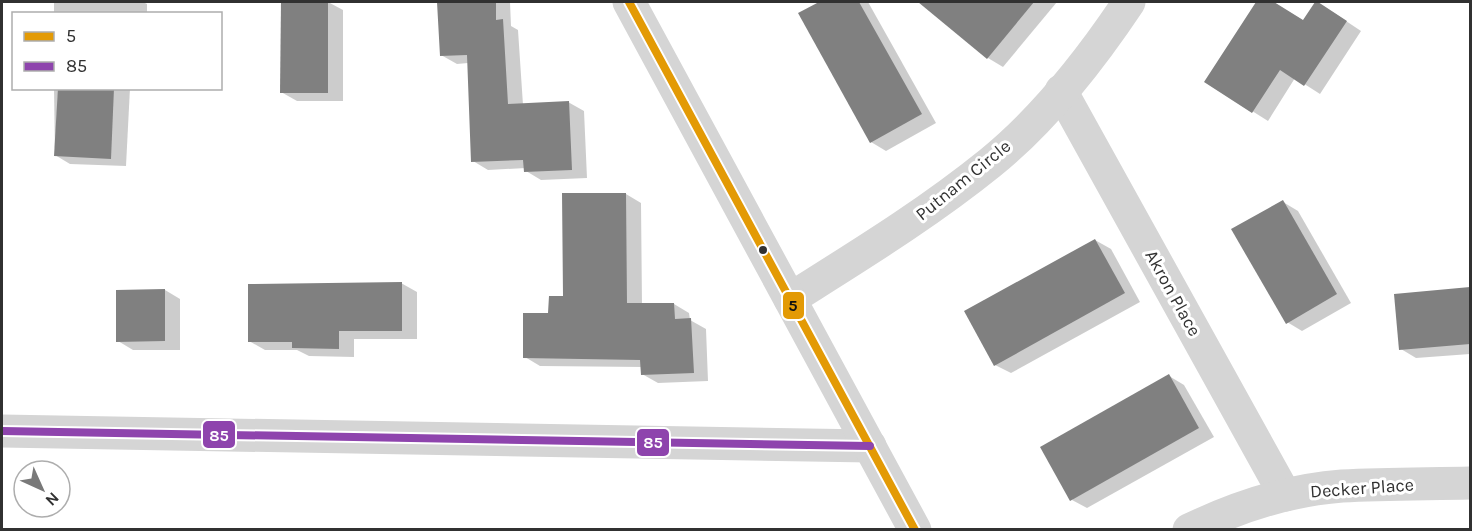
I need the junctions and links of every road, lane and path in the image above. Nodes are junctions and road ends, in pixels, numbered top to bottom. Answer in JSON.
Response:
{"nodes":[{"id":1,"x":629,"y":2,"type":"edge"},
{"id":2,"x":1129,"y":2,"type":"edge"},
{"id":3,"x":1061,"y":92,"type":"junction"},
{"id":4,"x":790,"y":299,"type":"junction"},
{"id":5,"x":2,"y":431,"type":"edge"},
{"id":6,"x":870,"y":446,"type":"junction"},
{"id":7,"x":1470,"y":483,"type":"edge"},
{"id":8,"x":1285,"y":495,"type":"junction"},
{"id":9,"x":915,"y":530,"type":"edge"},
{"id":10,"x":1189,"y":530,"type":"edge"}],
"edges":[{"from":1,"to":4,"type":"street"},
{"from":2,"to":3,"type":"street","name":"Putnam Circle"},
{"from":3,"to":4,"type":"street","name":"Putnam Circle"},
{"from":3,"to":8,"type":"street","name":"Akron Place"},
{"from":4,"to":6,"type":"street"},
{"from":5,"to":6,"type":"street"},
{"from":6,"to":9,"type":"street"},
{"from":7,"to":8,"type":"street","name":"Decker Place"},
{"from":8,"to":10,"type":"street","name":"Decker Place"}]}
